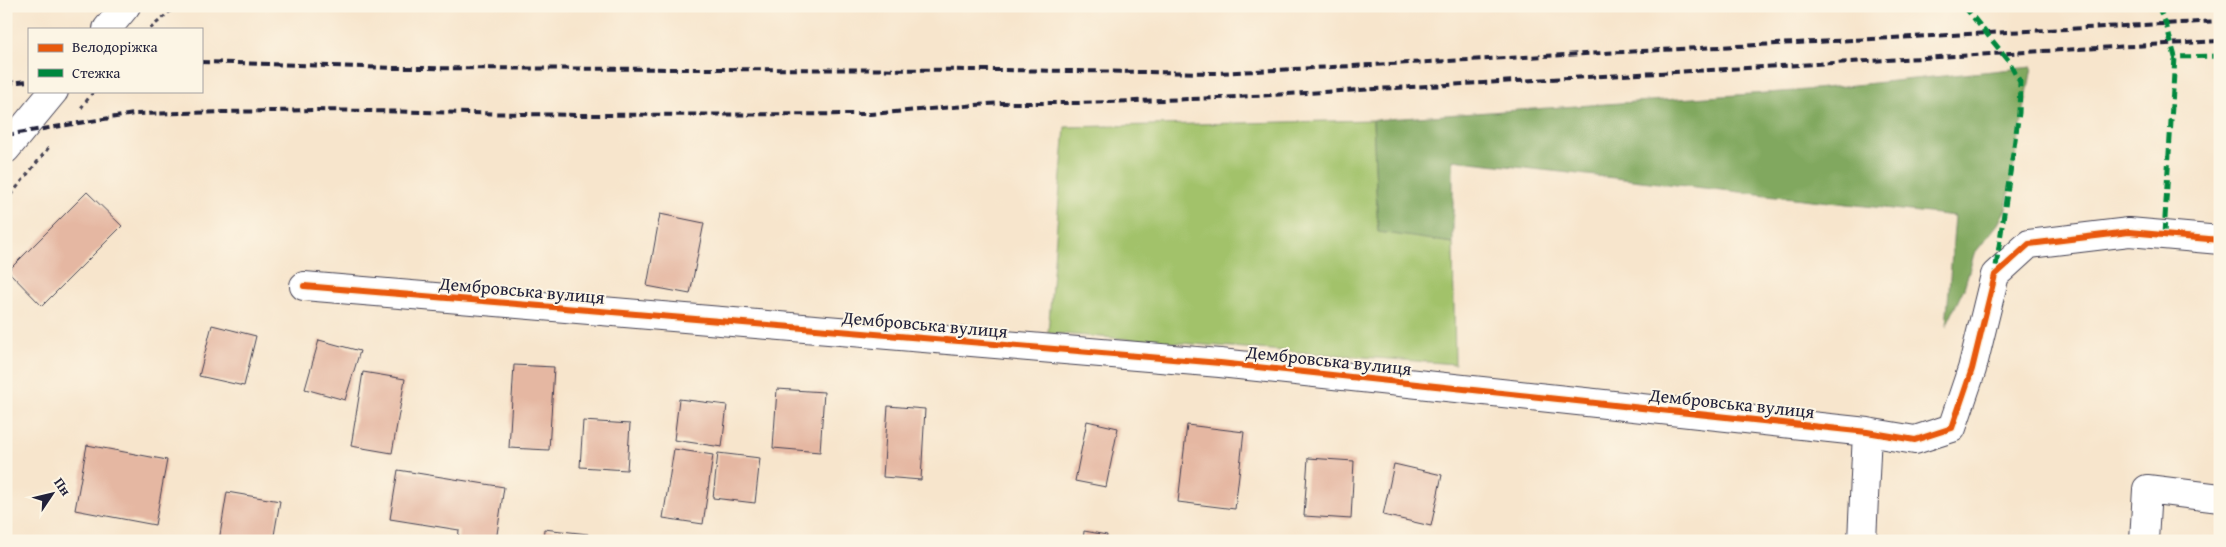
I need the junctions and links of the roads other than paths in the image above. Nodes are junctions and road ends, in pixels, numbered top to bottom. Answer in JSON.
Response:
{"nodes":[{"id":1,"x":126,"y":6,"type":"edge"},
{"id":2,"x":108,"y":28,"type":"edge"},
{"id":3,"x":53,"y":92,"type":"edge"},
{"id":4,"x":6,"y":150,"type":"edge"},
{"id":5,"x":2220,"y":240,"type":"edge"},
{"id":6,"x":304,"y":286,"type":"dead end"},
{"id":7,"x":1867,"y":432,"type":"junction"},
{"id":8,"x":2220,"y":498,"type":"edge"},
{"id":9,"x":1862,"y":541,"type":"edge"},
{"id":10,"x":2144,"y":541,"type":"edge"}],
"edges":[{"from":1,"to":2,"type":"street"},
{"from":3,"to":4,"type":"street"},
{"from":5,"to":7,"type":"street","name":"Дембровська вулиця"},
{"from":6,"to":7,"type":"street","name":"Дембровська вулиця"},
{"from":7,"to":9,"type":"street"},
{"from":8,"to":10,"type":"street"}]}
